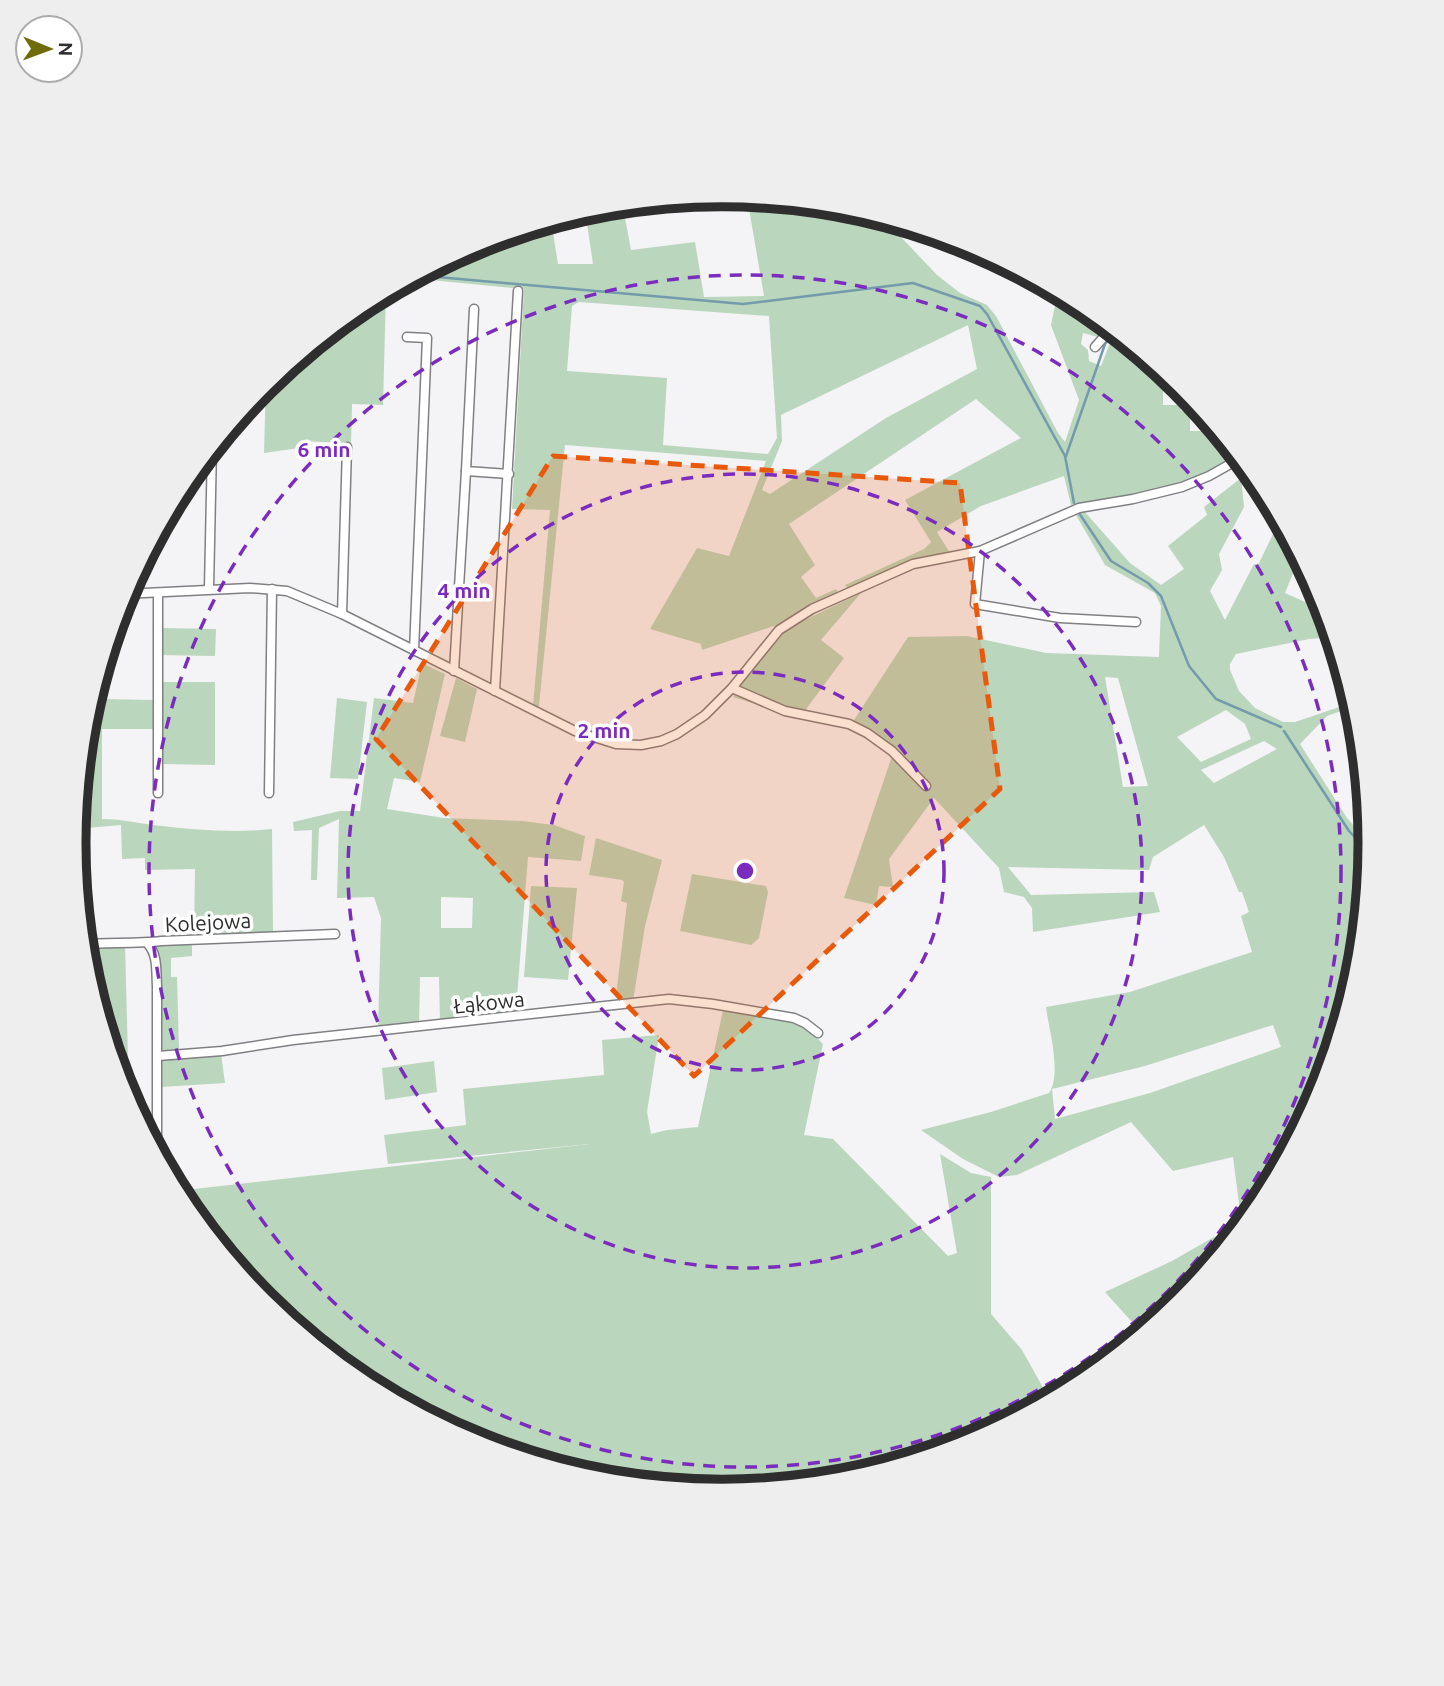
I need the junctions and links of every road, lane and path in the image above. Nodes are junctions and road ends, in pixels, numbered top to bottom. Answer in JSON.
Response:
{"nodes":[{"id":1,"x":518,"y":292,"type":"dead end"},
{"id":2,"x":474,"y":309,"type":"dead end"},
{"id":3,"x":1105,"y":335,"type":"edge"},
{"id":4,"x":407,"y":337,"type":"dead end"},
{"id":5,"x":1095,"y":346,"type":"dead end"},
{"id":6,"x":348,"y":447,"type":"dead end"},
{"id":7,"x":1232,"y":463,"type":"edge"},
{"id":8,"x":212,"y":464,"type":"edge"},
{"id":9,"x":466,"y":471,"type":"junction"},
{"id":10,"x":509,"y":474,"type":"junction"},
{"id":11,"x":980,"y":551,"type":"junction"},
{"id":12,"x":209,"y":589,"type":"junction"},
{"id":13,"x":272,"y":589,"type":"junction"},
{"id":14,"x":137,"y":593,"type":"edge"},
{"id":15,"x":158,"y":593,"type":"junction"},
{"id":16,"x":342,"y":614,"type":"junction"},
{"id":17,"x":1136,"y":622,"type":"dead end"},
{"id":18,"x":414,"y":651,"type":"junction"},
{"id":19,"x":454,"y":671,"type":"junction"},
{"id":20,"x":732,"y":688,"type":"junction"},
{"id":21,"x":495,"y":691,"type":"junction"},
{"id":22,"x":926,"y":786,"type":"dead end"},
{"id":23,"x":158,"y":793,"type":"dead end"},
{"id":24,"x":269,"y":793,"type":"dead end"},
{"id":25,"x":335,"y":934,"type":"dead end"},
{"id":26,"x":94,"y":943,"type":"edge"},
{"id":27,"x":148,"y":944,"type":"junction"},
{"id":28,"x":817,"y":1033,"type":"dead end"},
{"id":29,"x":158,"y":1056,"type":"junction"},
{"id":30,"x":157,"y":1135,"type":"edge"}],
"edges":[{"from":1,"to":10,"type":"street"},
{"from":2,"to":9,"type":"street"},
{"from":3,"to":5,"type":"street"},
{"from":4,"to":18,"type":"street"},
{"from":6,"to":16,"type":"street"},
{"from":7,"to":11,"type":"street"},
{"from":8,"to":12,"type":"street"},
{"from":9,"to":10,"type":"street"},
{"from":9,"to":19,"type":"street"},
{"from":10,"to":21,"type":"street"},
{"from":11,"to":17,"type":"street"},
{"from":11,"to":20,"type":"street"},
{"from":12,"to":13,"type":"street"},
{"from":12,"to":15,"type":"street"},
{"from":13,"to":16,"type":"street"},
{"from":13,"to":24,"type":"street"},
{"from":14,"to":15,"type":"street"},
{"from":15,"to":23,"type":"street"},
{"from":16,"to":18,"type":"street"},
{"from":18,"to":19,"type":"street"},
{"from":19,"to":21,"type":"street"},
{"from":20,"to":21,"type":"street"},
{"from":20,"to":22,"type":"street"},
{"from":25,"to":27,"type":"street","name":"Kolejowa"},
{"from":26,"to":27,"type":"street","name":"Kolejowa"},
{"from":27,"to":29,"type":"street"},
{"from":28,"to":29,"type":"street","name":"Łąkowa"},
{"from":29,"to":30,"type":"street"}]}
